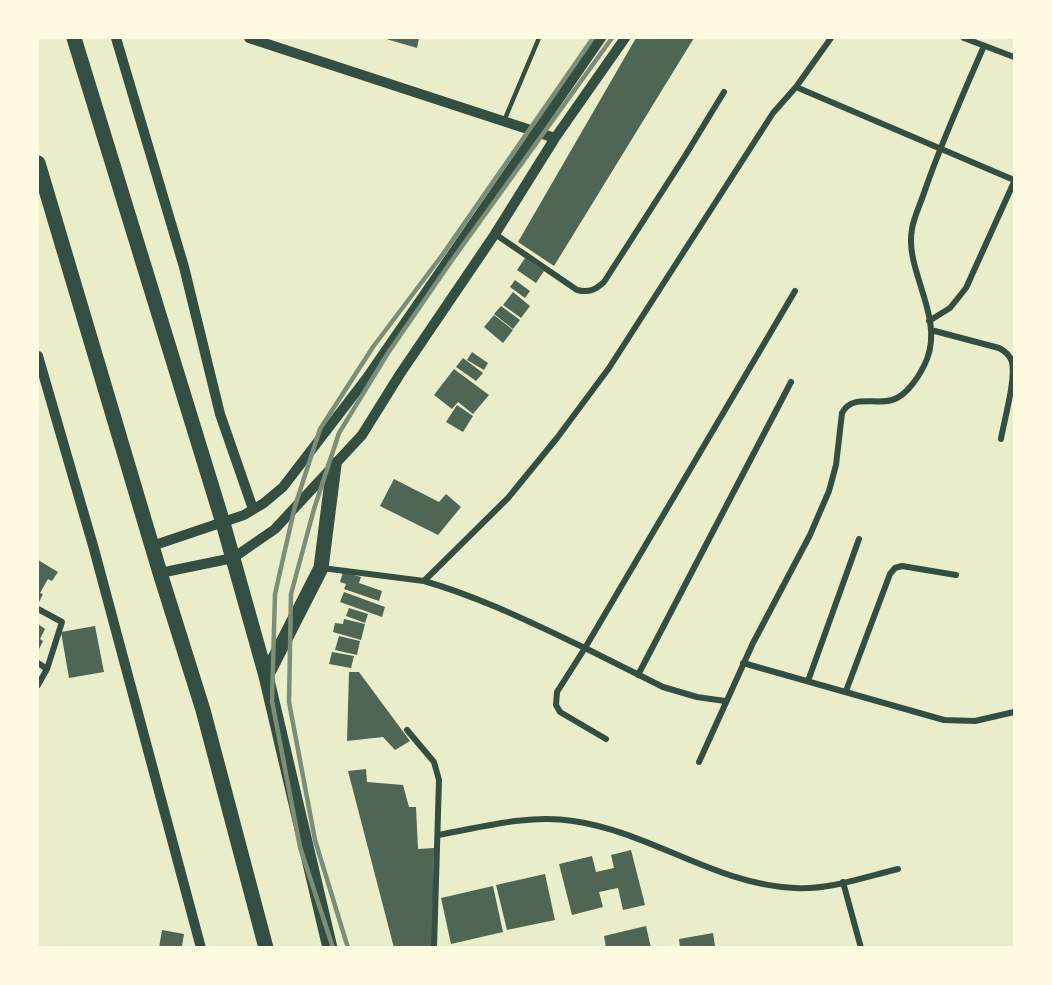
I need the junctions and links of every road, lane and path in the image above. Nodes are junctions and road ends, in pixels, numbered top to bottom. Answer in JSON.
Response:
{"nodes":[{"id":1,"x":74,"y":38,"type":"edge"},
{"id":2,"x":116,"y":38,"type":"edge"},
{"id":3,"x":249,"y":38,"type":"edge"},
{"id":4,"x":539,"y":38,"type":"edge"},
{"id":5,"x":601,"y":38,"type":"edge"},
{"id":6,"x":626,"y":38,"type":"edge"},
{"id":7,"x":831,"y":38,"type":"edge"},
{"id":8,"x":964,"y":38,"type":"edge"},
{"id":9,"x":984,"y":46,"type":"junction"},
{"id":10,"x":1014,"y":57,"type":"edge"},
{"id":11,"x":796,"y":87,"type":"junction"},
{"id":12,"x":724,"y":92,"type":"dead end"},
{"id":13,"x":503,"y":121,"type":"junction"},
{"id":14,"x":535,"y":132,"type":"junction"},
{"id":15,"x":555,"y":138,"type":"junction"},
{"id":16,"x":939,"y":149,"type":"junction"},
{"id":17,"x":38,"y":163,"type":"edge"},
{"id":18,"x":1014,"y":181,"type":"edge"},
{"id":19,"x":495,"y":234,"type":"junction"},
{"id":20,"x":795,"y":291,"type":"dead end"},
{"id":21,"x":930,"y":321,"type":"junction"},
{"id":22,"x":930,"y":330,"type":"junction"},
{"id":23,"x":38,"y":356,"type":"edge"},
{"id":24,"x":791,"y":382,"type":"dead end"},
{"id":25,"x":1001,"y":439,"type":"dead end"},
{"id":26,"x":334,"y":465,"type":"junction"},
{"id":27,"x":254,"y":509,"type":"junction"},
{"id":28,"x":224,"y":523,"type":"junction"},
{"id":29,"x":859,"y":539,"type":"dead end"},
{"id":30,"x":152,"y":546,"type":"junction"},
{"id":31,"x":233,"y":558,"type":"junction"},
{"id":32,"x":321,"y":568,"type":"junction"},
{"id":33,"x":160,"y":573,"type":"junction"},
{"id":34,"x":956,"y":575,"type":"dead end"},
{"id":35,"x":424,"y":581,"type":"junction"},
{"id":36,"x":38,"y":609,"type":"edge"},
{"id":37,"x":585,"y":648,"type":"junction"},
{"id":38,"x":38,"y":663,"type":"edge"},
{"id":39,"x":743,"y":663,"type":"junction"},
{"id":40,"x":47,"y":669,"type":"junction"},
{"id":41,"x":638,"y":675,"type":"junction"},
{"id":42,"x":266,"y":676,"type":"junction"},
{"id":43,"x":808,"y":681,"type":"junction"},
{"id":44,"x":38,"y":685,"type":"edge"},
{"id":45,"x":846,"y":691,"type":"junction"},
{"id":46,"x":725,"y":700,"type":"junction"},
{"id":47,"x":1014,"y":712,"type":"edge"},
{"id":48,"x":407,"y":730,"type":"dead end"},
{"id":49,"x":606,"y":739,"type":"dead end"},
{"id":50,"x":699,"y":762,"type":"dead end"},
{"id":51,"x":438,"y":835,"type":"junction"},
{"id":52,"x":898,"y":869,"type":"dead end"},
{"id":53,"x":843,"y":882,"type":"junction"},
{"id":54,"x":201,"y":948,"type":"edge"},
{"id":55,"x":266,"y":948,"type":"edge"},
{"id":56,"x":330,"y":948,"type":"edge"},
{"id":57,"x":434,"y":948,"type":"edge"},
{"id":58,"x":861,"y":948,"type":"edge"}],
"edges":[{"from":1,"to":28,"type":"main road"},
{"from":2,"to":27,"type":"street"},
{"from":3,"to":13,"type":"street"},
{"from":4,"to":13,"type":"lane"},
{"from":5,"to":14,"type":"street"},
{"from":6,"to":15,"type":"street"},
{"from":7,"to":11,"type":"street"},
{"from":8,"to":9,"type":"street"},
{"from":9,"to":10,"type":"street"},
{"from":9,"to":16,"type":"street"},
{"from":11,"to":16,"type":"street"},
{"from":11,"to":35,"type":"street"},
{"from":12,"to":19,"type":"street"},
{"from":13,"to":14,"type":"street"},
{"from":14,"to":15,"type":"street"},
{"from":14,"to":27,"type":"street"},
{"from":15,"to":19,"type":"street"},
{"from":16,"to":18,"type":"street"},
{"from":16,"to":21,"type":"street"},
{"from":17,"to":30,"type":"main road"},
{"from":18,"to":21,"type":"street"},
{"from":19,"to":26,"type":"street"},
{"from":20,"to":37,"type":"street"},
{"from":21,"to":22,"type":"street"},
{"from":22,"to":25,"type":"street"},
{"from":22,"to":39,"type":"street"},
{"from":23,"to":54,"type":"street"},
{"from":24,"to":41,"type":"street"},
{"from":26,"to":31,"type":"street"},
{"from":26,"to":32,"type":"main road"},
{"from":27,"to":28,"type":"street"},
{"from":28,"to":30,"type":"street"},
{"from":28,"to":31,"type":"main road"},
{"from":29,"to":43,"type":"street"},
{"from":30,"to":33,"type":"main road"},
{"from":31,"to":33,"type":"street"},
{"from":31,"to":42,"type":"main road"},
{"from":32,"to":35,"type":"street"},
{"from":32,"to":42,"type":"main road"},
{"from":33,"to":55,"type":"main road"},
{"from":34,"to":45,"type":"street"},
{"from":35,"to":37,"type":"street"},
{"from":36,"to":40,"type":"street"},
{"from":37,"to":41,"type":"street"},
{"from":37,"to":49,"type":"street"},
{"from":38,"to":40,"type":"street"},
{"from":39,"to":43,"type":"street"},
{"from":39,"to":46,"type":"street"},
{"from":40,"to":44,"type":"street"},
{"from":41,"to":46,"type":"street"},
{"from":42,"to":56,"type":"main road"},
{"from":43,"to":45,"type":"street"},
{"from":45,"to":47,"type":"street"},
{"from":46,"to":50,"type":"street"},
{"from":48,"to":51,"type":"street"},
{"from":51,"to":53,"type":"street"},
{"from":51,"to":57,"type":"street"},
{"from":52,"to":53,"type":"street"},
{"from":53,"to":58,"type":"street"}]}
